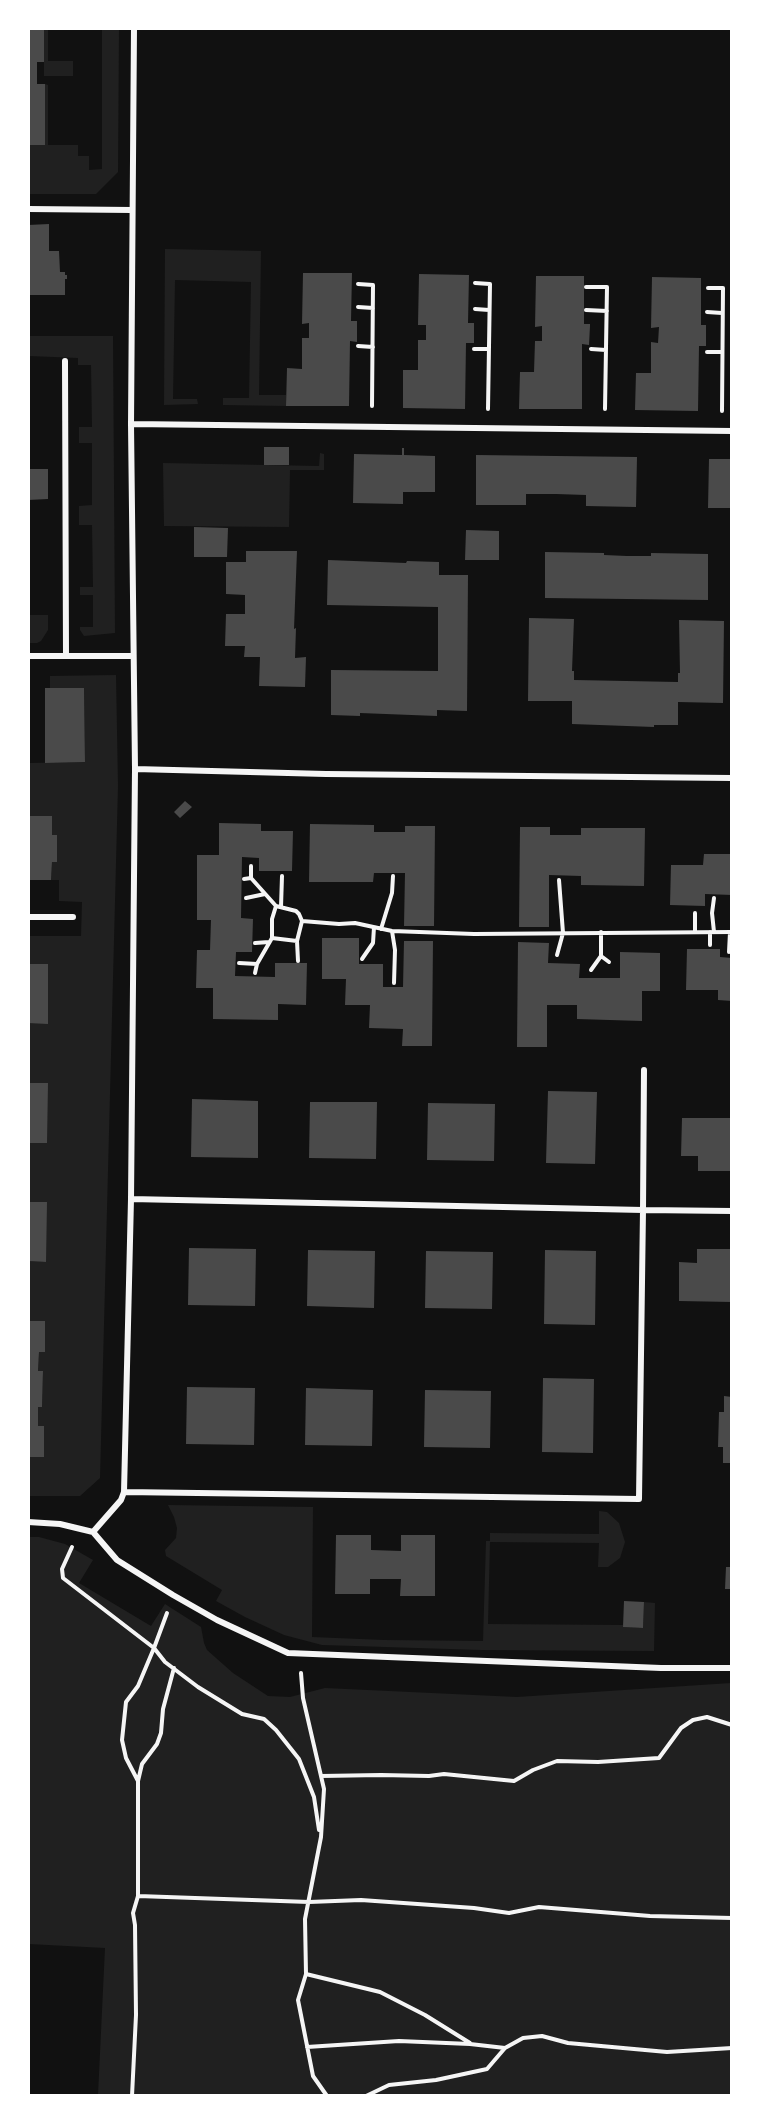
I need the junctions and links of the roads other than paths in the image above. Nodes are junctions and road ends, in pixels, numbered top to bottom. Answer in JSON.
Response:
{"nodes":[{"id":1,"x":134,"y":28,"type":"edge"},
{"id":2,"x":28,"y":209,"type":"edge"},
{"id":3,"x":132,"y":210,"type":"junction"},
{"id":4,"x":65,"y":361,"type":"dead end"},
{"id":5,"x":131,"y":424,"type":"junction"},
{"id":6,"x":732,"y":431,"type":"edge"},
{"id":7,"x":66,"y":655,"type":"junction"},
{"id":8,"x":28,"y":656,"type":"edge"},
{"id":9,"x":133,"y":656,"type":"junction"},
{"id":10,"x":135,"y":769,"type":"junction"},
{"id":11,"x":732,"y":778,"type":"edge"},
{"id":12,"x":28,"y":917,"type":"edge"},
{"id":13,"x":73,"y":917,"type":"dead end"},
{"id":14,"x":644,"y":1070,"type":"dead end"},
{"id":15,"x":132,"y":1199,"type":"junction"},
{"id":16,"x":643,"y":1210,"type":"junction"},
{"id":17,"x":732,"y":1211,"type":"edge"},
{"id":18,"x":124,"y":1492,"type":"junction"},
{"id":19,"x":28,"y":1522,"type":"edge"},
{"id":20,"x":93,"y":1532,"type":"junction"},
{"id":21,"x":732,"y":1668,"type":"edge"}],
"edges":[{"from":1,"to":3,"type":"street"},
{"from":2,"to":3,"type":"street"},
{"from":3,"to":5,"type":"street"},
{"from":4,"to":7,"type":"street"},
{"from":5,"to":6,"type":"street"},
{"from":5,"to":9,"type":"street"},
{"from":7,"to":8,"type":"street"},
{"from":7,"to":9,"type":"street"},
{"from":9,"to":10,"type":"street"},
{"from":10,"to":11,"type":"street"},
{"from":10,"to":15,"type":"street"},
{"from":12,"to":13,"type":"street"},
{"from":14,"to":16,"type":"street"},
{"from":15,"to":16,"type":"street"},
{"from":15,"to":18,"type":"street"},
{"from":16,"to":17,"type":"street"},
{"from":16,"to":18,"type":"street"},
{"from":18,"to":20,"type":"street"},
{"from":19,"to":20,"type":"street"},
{"from":20,"to":21,"type":"street"}]}
